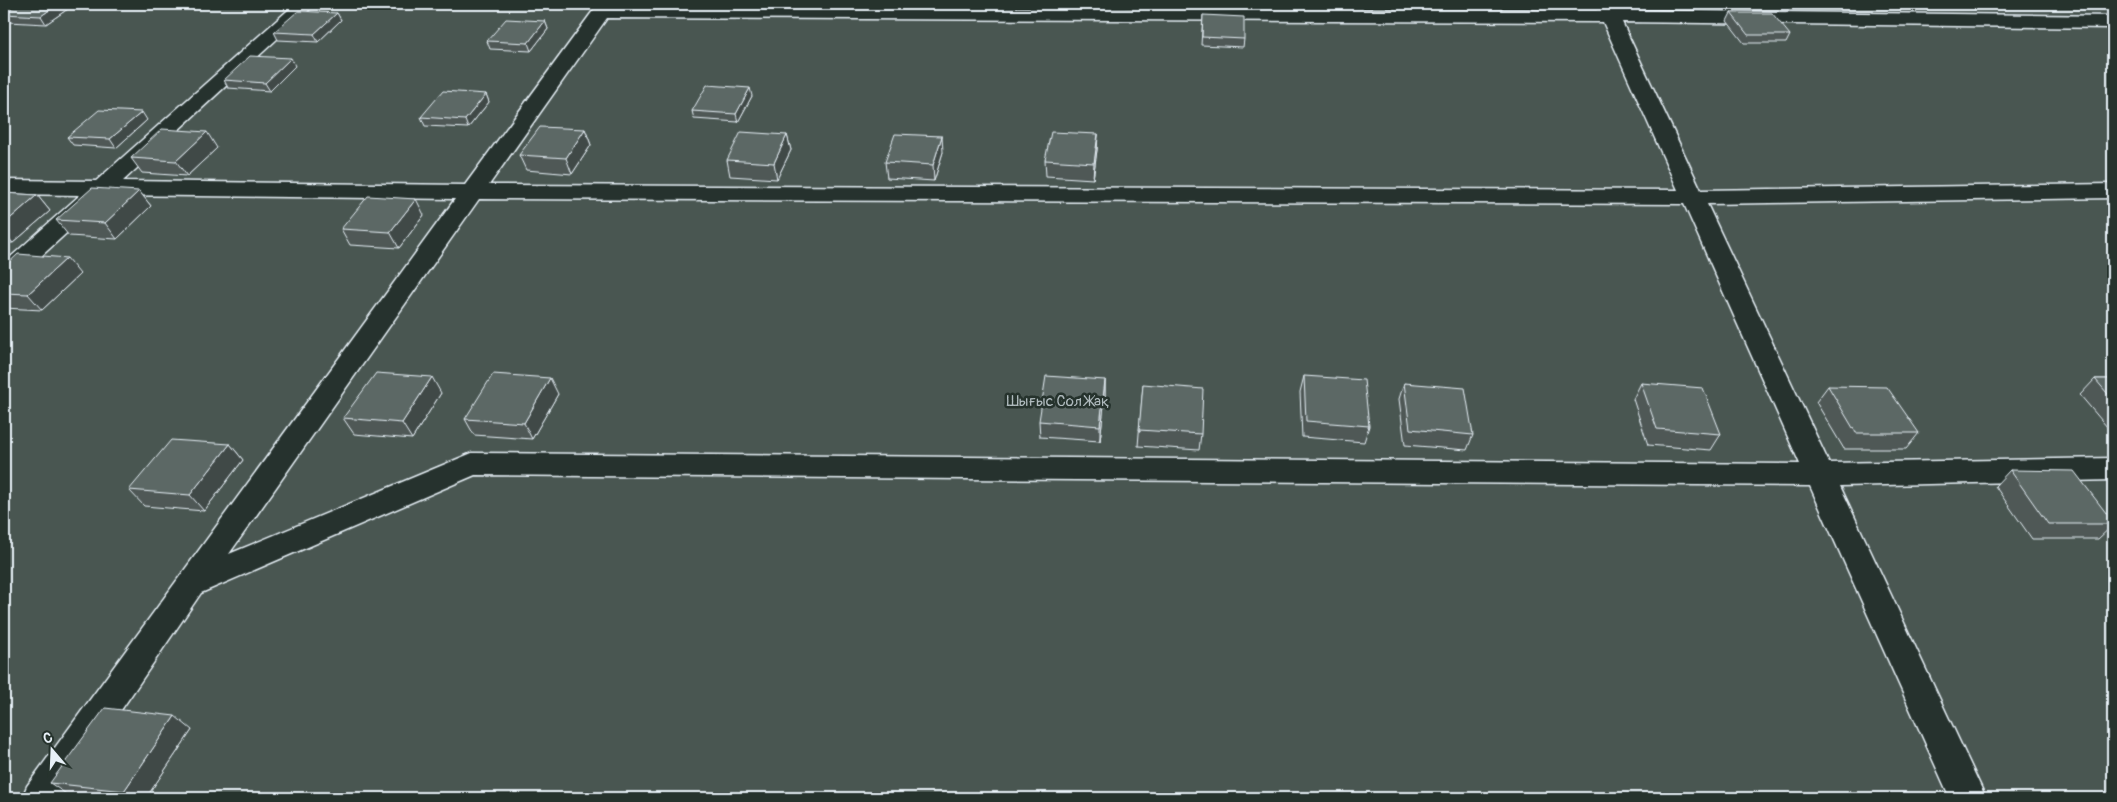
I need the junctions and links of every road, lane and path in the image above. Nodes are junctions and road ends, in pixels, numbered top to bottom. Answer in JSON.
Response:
{"nodes":[{"id":1,"x":10,"y":4,"type":"edge"},
{"id":2,"x":306,"y":4,"type":"edge"},
{"id":3,"x":4,"y":8,"type":"edge"},
{"id":4,"x":604,"y":8,"type":"edge"},
{"id":5,"x":882,"y":8,"type":"edge"},
{"id":6,"x":1607,"y":10,"type":"edge"},
{"id":7,"x":2113,"y":22,"type":"edge"},
{"id":8,"x":4,"y":187,"type":"edge"},
{"id":9,"x":103,"y":187,"type":"junction"},
{"id":10,"x":2113,"y":191,"type":"edge"},
{"id":11,"x":473,"y":192,"type":"junction"},
{"id":12,"x":1692,"y":197,"type":"junction"},
{"id":13,"x":4,"y":276,"type":"edge"},
{"id":14,"x":2113,"y":468,"type":"edge"},
{"id":15,"x":1818,"y":475,"type":"junction"},
{"id":16,"x":190,"y":584,"type":"junction"},
{"id":17,"x":40,"y":798,"type":"edge"},
{"id":18,"x":1968,"y":798,"type":"edge"}],
"edges":[{"from":1,"to":3,"type":"street"},
{"from":2,"to":9,"type":"street"},
{"from":4,"to":5,"type":"street"},
{"from":4,"to":11,"type":"street"},
{"from":5,"to":6,"type":"street"},
{"from":6,"to":7,"type":"street"},
{"from":6,"to":12,"type":"street"},
{"from":8,"to":9,"type":"street"},
{"from":9,"to":11,"type":"street"},
{"from":9,"to":13,"type":"street"},
{"from":10,"to":12,"type":"street"},
{"from":11,"to":12,"type":"street"},
{"from":11,"to":16,"type":"street"},
{"from":12,"to":15,"type":"street"},
{"from":14,"to":15,"type":"street"},
{"from":15,"to":16,"type":"street"},
{"from":15,"to":18,"type":"street"},
{"from":16,"to":17,"type":"street"}]}
